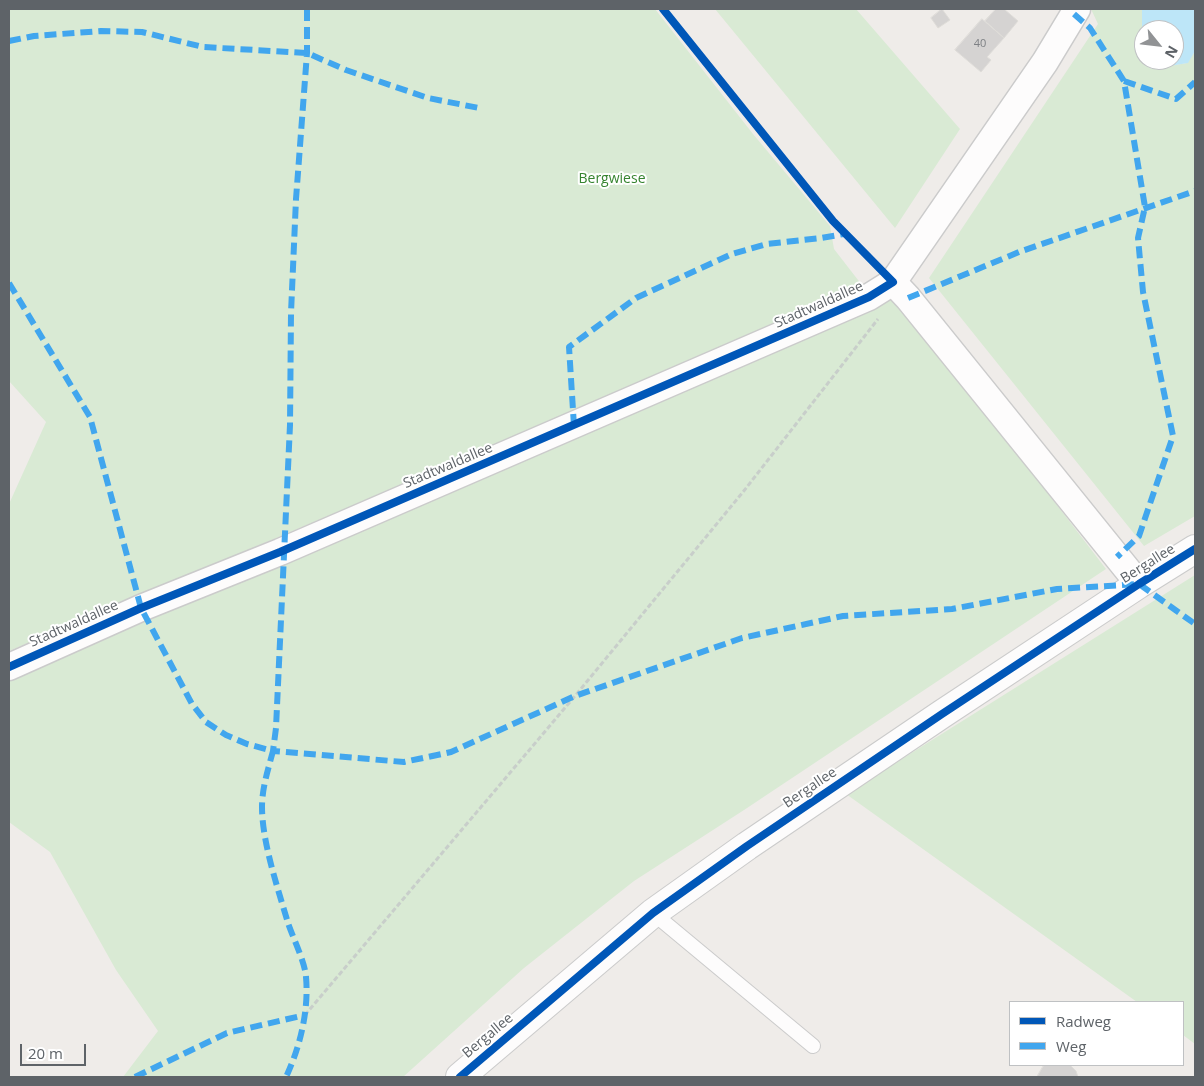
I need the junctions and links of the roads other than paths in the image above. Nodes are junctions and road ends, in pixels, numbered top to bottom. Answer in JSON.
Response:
{"nodes":[{"id":1,"x":1072,"y":11,"type":"edge"},
{"id":2,"x":893,"y":282,"type":"junction"},
{"id":3,"x":1195,"y":550,"type":"edge"},
{"id":4,"x":1139,"y":584,"type":"junction"},
{"id":5,"x":9,"y":666,"type":"edge"},
{"id":6,"x":653,"y":913,"type":"junction"},
{"id":7,"x":813,"y":1046,"type":"dead end"},
{"id":8,"x":460,"y":1077,"type":"edge"}],
"edges":[{"from":1,"to":2,"type":"street","name":"Stadtwaldallee"},
{"from":2,"to":4,"type":"street"},
{"from":2,"to":5,"type":"street","name":"Stadtwaldallee"},
{"from":3,"to":4,"type":"street","name":"Bergallee"},
{"from":4,"to":6,"type":"street","name":"Bergallee"},
{"from":6,"to":7,"type":"lane"},
{"from":6,"to":8,"type":"street","name":"Bergallee"}]}
